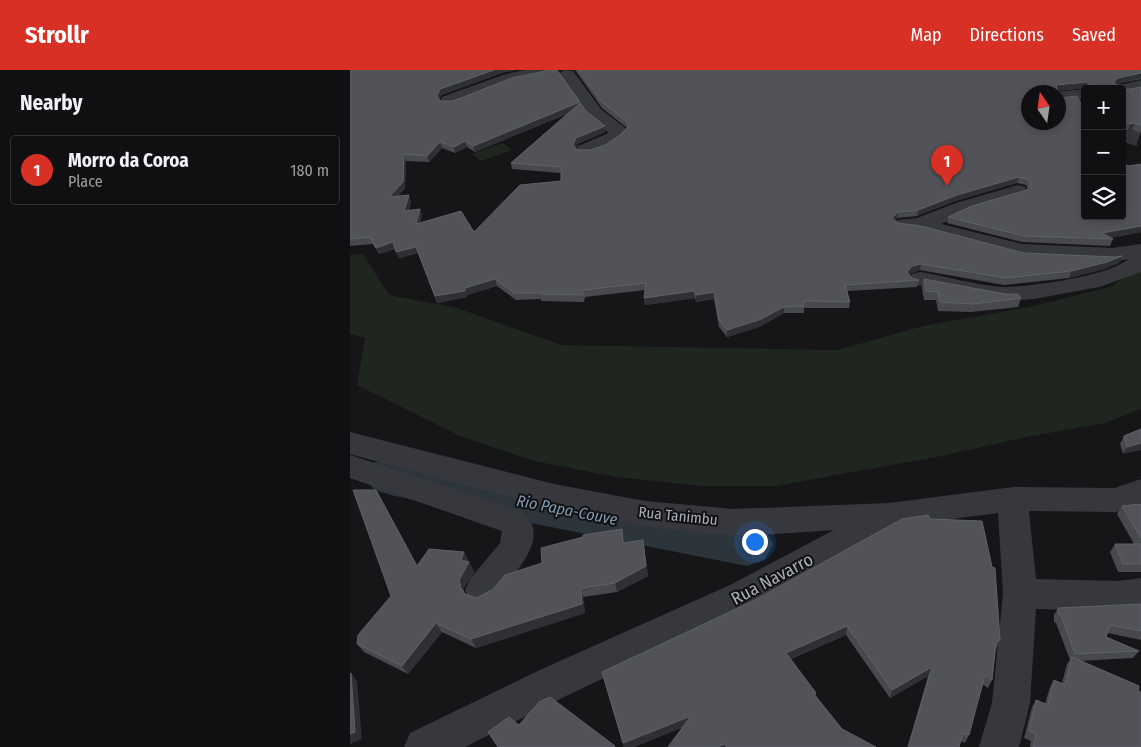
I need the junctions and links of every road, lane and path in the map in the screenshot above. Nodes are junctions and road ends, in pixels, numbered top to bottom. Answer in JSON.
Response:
{"nodes":[{"id":1,"x":569,"y":71,"type":"edge"},
{"id":2,"x":546,"y":76,"type":"edge"},
{"id":3,"x":1141,"y":85,"type":"edge"},
{"id":4,"x":1126,"y":88,"type":"edge"},
{"id":5,"x":1081,"y":94,"type":"edge"},
{"id":6,"x":1066,"y":96,"type":"edge"},
{"id":7,"x":448,"y":101,"type":"edge"},
{"id":8,"x":1141,"y":131,"type":"edge"},
{"id":9,"x":1126,"y":135,"type":"edge"},
{"id":10,"x":585,"y":150,"type":"edge"},
{"id":11,"x":1018,"y":191,"type":"edge"},
{"id":12,"x":1141,"y":251,"type":"edge"},
{"id":13,"x":1141,"y":259,"type":"edge"},
{"id":14,"x":920,"y":279,"type":"edge"},
{"id":15,"x":350,"y":443,"type":"edge"},
{"id":16,"x":350,"y":466,"type":"edge"},
{"id":17,"x":1141,"y":491,"type":"edge"},
{"id":18,"x":1013,"y":499,"type":"junction"},
{"id":19,"x":893,"y":514,"type":"junction"},
{"id":20,"x":482,"y":590,"type":"dead end"},
{"id":21,"x":1141,"y":593,"type":"edge"},
{"id":22,"x":1020,"y":594,"type":"junction"},
{"id":23,"x":424,"y":747,"type":"edge"},
{"id":24,"x":999,"y":747,"type":"edge"}],
"edges":[{"from":1,"to":10,"type":"street"},
{"from":2,"to":7,"type":"street"},
{"from":3,"to":4,"type":"street"},
{"from":5,"to":6,"type":"street"},
{"from":8,"to":9,"type":"path"},
{"from":11,"to":12,"type":"street"},
{"from":13,"to":14,"type":"street"},
{"from":15,"to":19,"type":"street","name":"Rua Tanimbu"},
{"from":16,"to":20,"type":"street"},
{"from":17,"to":18,"type":"street","name":"Rua Navarro"},
{"from":18,"to":19,"type":"street","name":"Rua Navarro"},
{"from":18,"to":22,"type":"street"},
{"from":19,"to":23,"type":"street","name":"Rua Navarro"},
{"from":21,"to":22,"type":"street"},
{"from":22,"to":24,"type":"street"}]}
